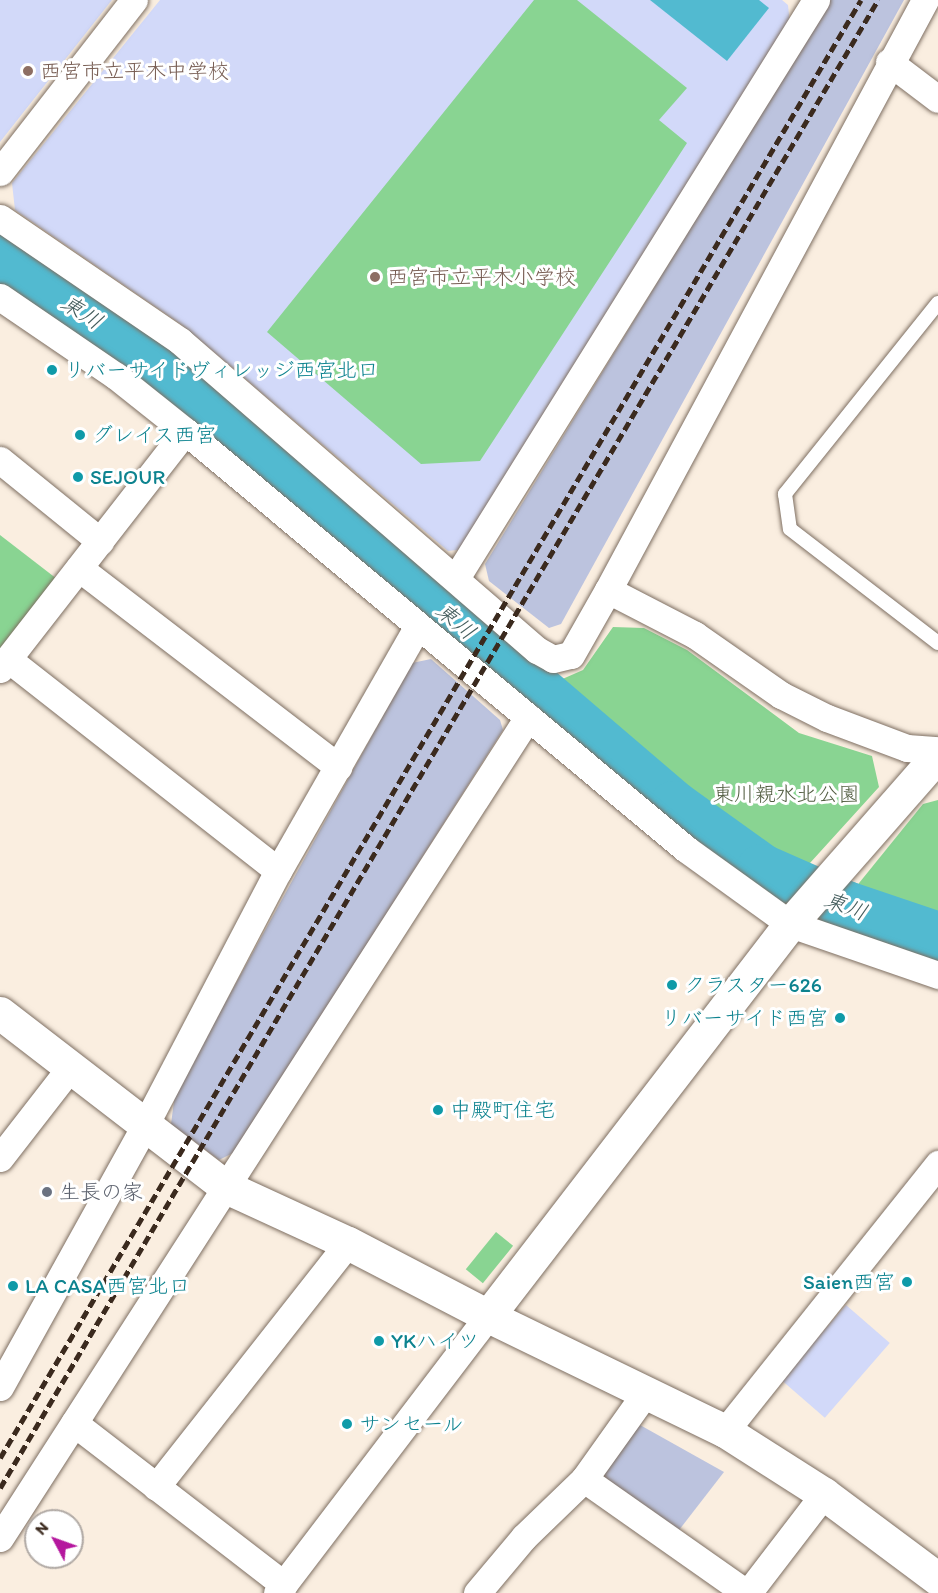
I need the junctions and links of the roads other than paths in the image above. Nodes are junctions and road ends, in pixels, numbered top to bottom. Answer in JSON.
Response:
{"nodes":[{"id":1,"x":134,"y":0,"type":"edge"},
{"id":2,"x":925,"y":0,"type":"edge"},
{"id":3,"x":811,"y":2,"type":"edge"},
{"id":4,"x":889,"y":63,"type":"junction"},
{"id":5,"x":938,"y":99,"type":"edge"},
{"id":6,"x":0,"y":172,"type":"edge"},
{"id":7,"x":0,"y":218,"type":"edge"},
{"id":8,"x":0,"y":297,"type":"edge"},
{"id":9,"x":938,"y":303,"type":"edge"},
{"id":10,"x":185,"y":431,"type":"junction"},
{"id":11,"x":0,"y":460,"type":"edge"},
{"id":12,"x":100,"y":540,"type":"junction"},
{"id":13,"x":79,"y":568,"type":"junction"},
{"id":14,"x":456,"y":578,"type":"junction"},
{"id":15,"x":608,"y":590,"type":"junction"},
{"id":16,"x":418,"y":626,"type":"junction"},
{"id":17,"x":938,"y":643,"type":"edge"},
{"id":18,"x":4,"y":664,"type":"edge"},
{"id":19,"x":528,"y":717,"type":"junction"},
{"id":20,"x":938,"y":750,"type":"edge"},
{"id":21,"x":938,"y":755,"type":"edge"},
{"id":22,"x":338,"y":767,"type":"junction"},
{"id":23,"x":278,"y":871,"type":"junction"},
{"id":24,"x":796,"y":916,"type":"junction"},
{"id":25,"x":938,"y":975,"type":"edge"},
{"id":26,"x":0,"y":1013,"type":"edge"},
{"id":27,"x":69,"y":1069,"type":"junction"},
{"id":28,"x":144,"y":1127,"type":"junction"},
{"id":29,"x":0,"y":1158,"type":"edge"},
{"id":30,"x":938,"y":1164,"type":"edge"},
{"id":31,"x":226,"y":1187,"type":"junction"},
{"id":32,"x":348,"y":1243,"type":"junction"},
{"id":33,"x":488,"y":1316,"type":"junction"},
{"id":34,"x":0,"y":1387,"type":"edge"},
{"id":35,"x":646,"y":1392,"type":"junction"},
{"id":36,"x":74,"y":1423,"type":"junction"},
{"id":37,"x":725,"y":1431,"type":"junction"},
{"id":38,"x":584,"y":1479,"type":"junction"},
{"id":39,"x":156,"y":1487,"type":"junction"},
{"id":40,"x":824,"y":1494,"type":"junction"},
{"id":41,"x":0,"y":1538,"type":"edge"},
{"id":42,"x":938,"y":1579,"type":"edge"},
{"id":43,"x":281,"y":1589,"type":"edge"},
{"id":44,"x":477,"y":1593,"type":"edge"},
{"id":45,"x":747,"y":1593,"type":"edge"}],
"edges":[{"from":1,"to":6,"type":"street"},
{"from":2,"to":4,"type":"street"},
{"from":3,"to":14,"type":"street"},
{"from":4,"to":5,"type":"street"},
{"from":4,"to":15,"type":"street"},
{"from":7,"to":14,"type":"street"},
{"from":8,"to":10,"type":"street"},
{"from":9,"to":17,"type":"lane"},
{"from":10,"to":12,"type":"street"},
{"from":10,"to":16,"type":"street"},
{"from":11,"to":12,"type":"street"},
{"from":12,"to":13,"type":"street"},
{"from":13,"to":18,"type":"street"},
{"from":13,"to":22,"type":"street"},
{"from":14,"to":15,"type":"street"},
{"from":15,"to":20,"type":"street"},
{"from":16,"to":19,"type":"street"},
{"from":16,"to":22,"type":"street"},
{"from":18,"to":23,"type":"street"},
{"from":19,"to":24,"type":"street"},
{"from":19,"to":31,"type":"street"},
{"from":21,"to":24,"type":"street"},
{"from":22,"to":23,"type":"street"},
{"from":23,"to":28,"type":"street"},
{"from":24,"to":25,"type":"street"},
{"from":24,"to":33,"type":"street"},
{"from":26,"to":27,"type":"street"},
{"from":27,"to":28,"type":"street"},
{"from":27,"to":29,"type":"street"},
{"from":28,"to":31,"type":"street"},
{"from":28,"to":34,"type":"street"},
{"from":30,"to":37,"type":"street"},
{"from":31,"to":32,"type":"street"},
{"from":31,"to":36,"type":"street"},
{"from":32,"to":33,"type":"street"},
{"from":32,"to":39,"type":"street"},
{"from":33,"to":35,"type":"street"},
{"from":33,"to":43,"type":"street"},
{"from":35,"to":37,"type":"street"},
{"from":35,"to":38,"type":"street"},
{"from":36,"to":39,"type":"street"},
{"from":36,"to":41,"type":"street"},
{"from":37,"to":40,"type":"street"},
{"from":38,"to":44,"type":"street"},
{"from":38,"to":45,"type":"street"},
{"from":39,"to":43,"type":"street"},
{"from":40,"to":42,"type":"street"},
{"from":40,"to":45,"type":"street"}]}
